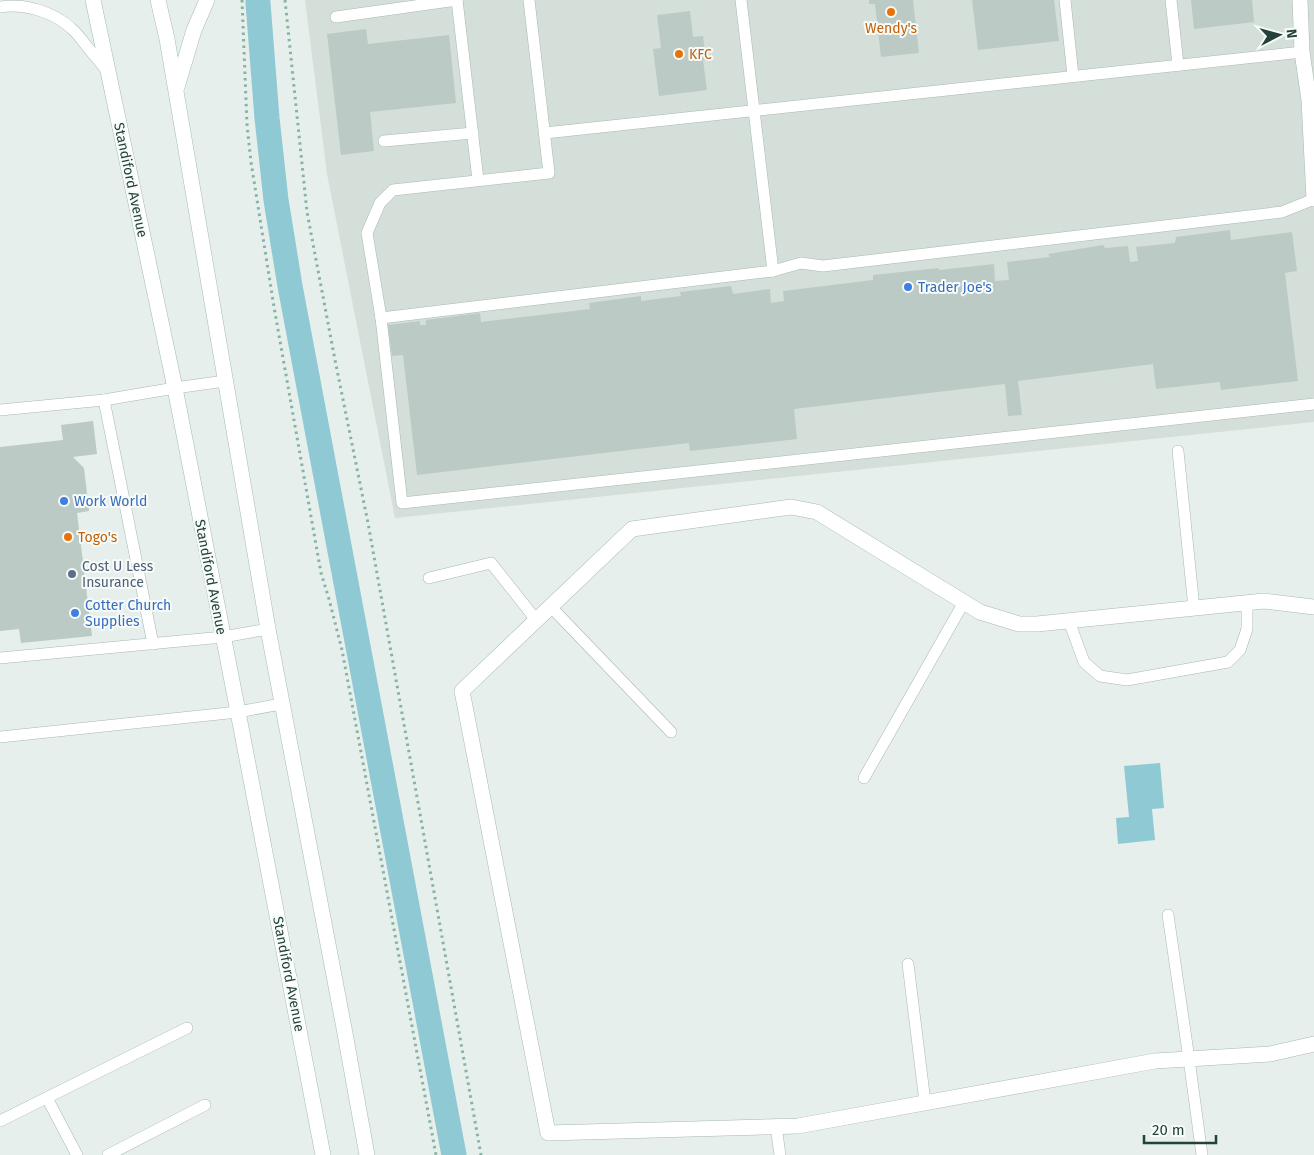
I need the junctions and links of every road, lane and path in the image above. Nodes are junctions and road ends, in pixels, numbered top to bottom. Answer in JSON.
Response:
{"nodes":[{"id":1,"x":93,"y":0,"type":"edge"},
{"id":2,"x":158,"y":0,"type":"edge"},
{"id":3,"x":206,"y":0,"type":"edge"},
{"id":4,"x":242,"y":0,"type":"edge"},
{"id":5,"x":285,"y":0,"type":"edge"},
{"id":6,"x":457,"y":0,"type":"edge"},
{"id":7,"x":529,"y":0,"type":"edge"},
{"id":8,"x":741,"y":0,"type":"edge"},
{"id":9,"x":1065,"y":0,"type":"edge"},
{"id":10,"x":1171,"y":0,"type":"edge"},
{"id":11,"x":1300,"y":0,"type":"edge"},
{"id":12,"x":0,"y":7,"type":"edge"},
{"id":13,"x":336,"y":17,"type":"dead end"},
{"id":14,"x":1302,"y":52,"type":"junction"},
{"id":15,"x":1178,"y":65,"type":"junction"},
{"id":16,"x":108,"y":72,"type":"junction"},
{"id":17,"x":1073,"y":76,"type":"junction"},
{"id":18,"x":176,"y":91,"type":"junction"},
{"id":19,"x":1311,"y":99,"type":"edge"},
{"id":20,"x":755,"y":110,"type":"junction"},
{"id":21,"x":473,"y":133,"type":"junction"},
{"id":22,"x":545,"y":133,"type":"junction"},
{"id":23,"x":384,"y":142,"type":"dead end"},
{"id":24,"x":478,"y":180,"type":"junction"},
{"id":25,"x":1314,"y":199,"type":"edge"},
{"id":26,"x":773,"y":272,"type":"junction"},
{"id":27,"x":381,"y":318,"type":"junction"},
{"id":28,"x":225,"y":381,"type":"junction"},
{"id":29,"x":175,"y":388,"type":"junction"},
{"id":30,"x":104,"y":400,"type":"junction"},
{"id":31,"x":1314,"y":404,"type":"edge"},
{"id":32,"x":0,"y":410,"type":"edge"},
{"id":33,"x":1178,"y":451,"type":"dead end"},
{"id":34,"x":429,"y":578,"type":"dead end"},
{"id":35,"x":964,"y":602,"type":"junction"},
{"id":36,"x":1247,"y":602,"type":"junction"},
{"id":37,"x":551,"y":607,"type":"junction"},
{"id":38,"x":1314,"y":607,"type":"edge"},
{"id":39,"x":1194,"y":608,"type":"junction"},
{"id":40,"x":537,"y":620,"type":"junction"},
{"id":41,"x":1069,"y":621,"type":"junction"},
{"id":42,"x":268,"y":629,"type":"junction"},
{"id":43,"x":223,"y":637,"type":"junction"},
{"id":44,"x":153,"y":644,"type":"junction"},
{"id":45,"x":0,"y":658,"type":"edge"},
{"id":46,"x":281,"y":704,"type":"junction"},
{"id":47,"x":238,"y":712,"type":"junction"},
{"id":48,"x":671,"y":732,"type":"dead end"},
{"id":49,"x":0,"y":738,"type":"edge"},
{"id":50,"x":864,"y":778,"type":"dead end"},
{"id":51,"x":1168,"y":915,"type":"dead end"},
{"id":52,"x":908,"y":964,"type":"dead end"},
{"id":53,"x":187,"y":1028,"type":"dead end"},
{"id":54,"x":1314,"y":1044,"type":"edge"},
{"id":55,"x":1189,"y":1059,"type":"junction"},
{"id":56,"x":48,"y":1098,"type":"junction"},
{"id":57,"x":924,"y":1102,"type":"junction"},
{"id":58,"x":204,"y":1105,"type":"dead end"},
{"id":59,"x":0,"y":1122,"type":"edge"},
{"id":60,"x":776,"y":1126,"type":"junction"},
{"id":61,"x":77,"y":1155,"type":"edge"},
{"id":62,"x":108,"y":1155,"type":"edge"},
{"id":63,"x":323,"y":1155,"type":"edge"},
{"id":64,"x":367,"y":1155,"type":"edge"},
{"id":65,"x":436,"y":1155,"type":"edge"},
{"id":66,"x":481,"y":1155,"type":"edge"},
{"id":67,"x":780,"y":1155,"type":"edge"},
{"id":68,"x":1202,"y":1155,"type":"edge"}],
"edges":[{"from":1,"to":16,"type":"main road","name":"Standiford Avenue"},
{"from":2,"to":18,"type":"main road"},
{"from":3,"to":18,"type":"main road"},
{"from":4,"to":65,"type":"path"},
{"from":5,"to":66,"type":"path"},
{"from":6,"to":13,"type":"lane"},
{"from":6,"to":21,"type":"lane"},
{"from":7,"to":22,"type":"lane"},
{"from":8,"to":20,"type":"lane"},
{"from":9,"to":17,"type":"lane"},
{"from":10,"to":15,"type":"lane"},
{"from":11,"to":14,"type":"main road"},
{"from":12,"to":16,"type":"lane"},
{"from":14,"to":15,"type":"lane"},
{"from":14,"to":19,"type":"main road"},
{"from":15,"to":17,"type":"lane"},
{"from":16,"to":29,"type":"main road","name":"Standiford Avenue"},
{"from":17,"to":20,"type":"lane"},
{"from":18,"to":28,"type":"main road"},
{"from":19,"to":25,"type":"main road"},
{"from":20,"to":22,"type":"lane"},
{"from":20,"to":26,"type":"lane"},
{"from":21,"to":23,"type":"lane"},
{"from":21,"to":24,"type":"lane"},
{"from":22,"to":24,"type":"lane"},
{"from":24,"to":27,"type":"lane"},
{"from":25,"to":26,"type":"lane"},
{"from":26,"to":27,"type":"lane"},
{"from":27,"to":31,"type":"lane"},
{"from":28,"to":29,"type":"lane"},
{"from":28,"to":42,"type":"main road"},
{"from":29,"to":30,"type":"lane"},
{"from":29,"to":43,"type":"main road","name":"Standiford Avenue"},
{"from":30,"to":32,"type":"lane"},
{"from":30,"to":44,"type":"lane"},
{"from":33,"to":39,"type":"lane"},
{"from":34,"to":40,"type":"lane"},
{"from":35,"to":37,"type":"main road"},
{"from":35,"to":41,"type":"main road"},
{"from":35,"to":50,"type":"lane"},
{"from":36,"to":38,"type":"main road"},
{"from":36,"to":39,"type":"main road"},
{"from":36,"to":41,"type":"lane"},
{"from":37,"to":40,"type":"main road"},
{"from":37,"to":48,"type":"lane"},
{"from":39,"to":41,"type":"main road"},
{"from":40,"to":60,"type":"main road"},
{"from":42,"to":43,"type":"lane"},
{"from":42,"to":46,"type":"main road"},
{"from":43,"to":44,"type":"lane"},
{"from":43,"to":47,"type":"main road","name":"Standiford Avenue"},
{"from":44,"to":45,"type":"lane"},
{"from":46,"to":47,"type":"lane"},
{"from":46,"to":64,"type":"main road"},
{"from":47,"to":49,"type":"lane"},
{"from":47,"to":63,"type":"main road","name":"Standiford Avenue"},
{"from":51,"to":55,"type":"lane"},
{"from":52,"to":57,"type":"lane"},
{"from":53,"to":56,"type":"lane"},
{"from":54,"to":55,"type":"main road"},
{"from":55,"to":57,"type":"main road"},
{"from":55,"to":68,"type":"lane"},
{"from":56,"to":59,"type":"lane"},
{"from":56,"to":61,"type":"lane"},
{"from":57,"to":60,"type":"main road"},
{"from":58,"to":62,"type":"lane"},
{"from":60,"to":67,"type":"lane"}]}
